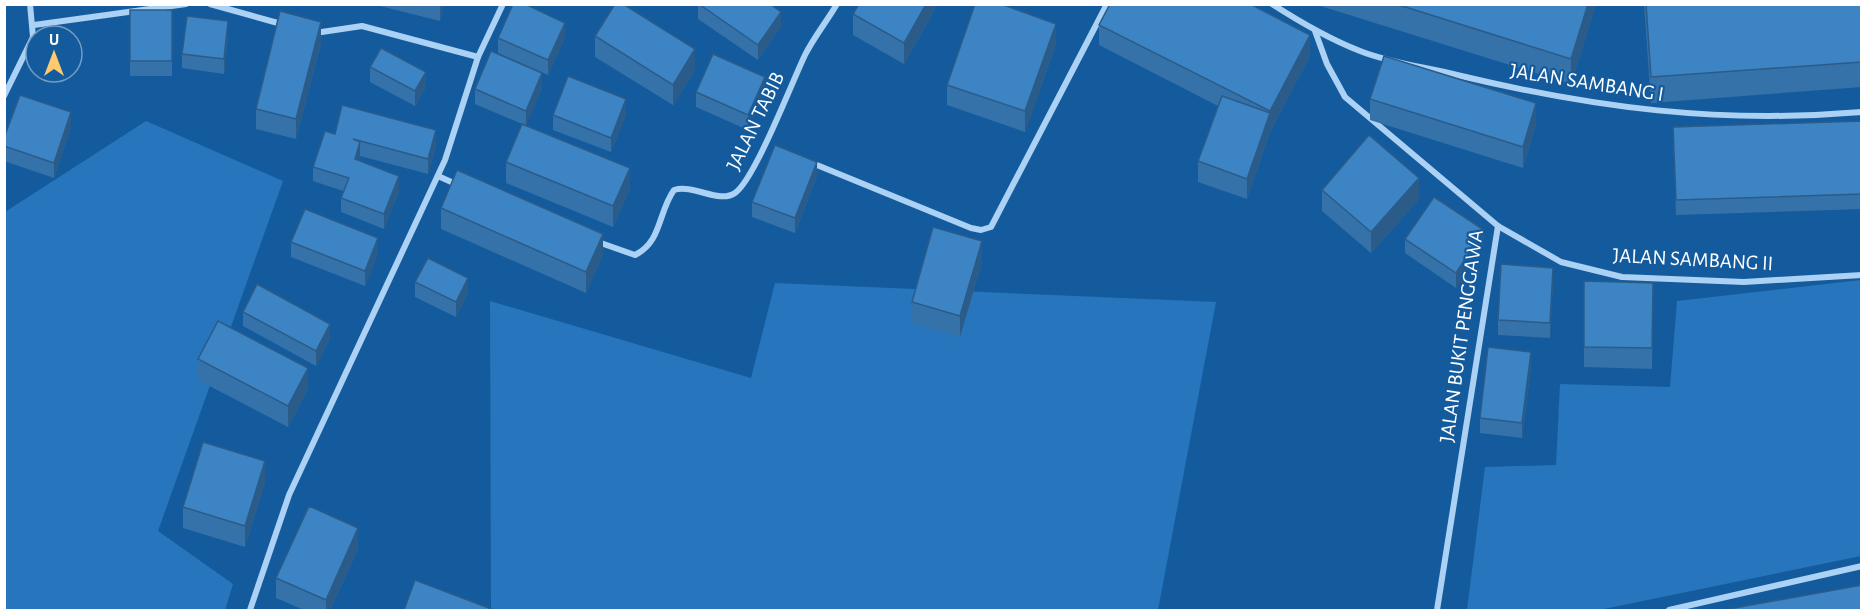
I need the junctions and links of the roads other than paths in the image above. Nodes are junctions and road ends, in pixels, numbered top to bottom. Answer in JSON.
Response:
{"nodes":[{"id":1,"x":30,"y":4,"type":"edge"},
{"id":2,"x":186,"y":4,"type":"edge"},
{"id":3,"x":210,"y":4,"type":"edge"},
{"id":4,"x":503,"y":4,"type":"edge"},
{"id":5,"x":837,"y":4,"type":"edge"},
{"id":6,"x":1107,"y":4,"type":"edge"},
{"id":7,"x":1272,"y":4,"type":"edge"},
{"id":8,"x":34,"y":24,"type":"edge"},
{"id":9,"x":48,"y":24,"type":"edge"},
{"id":10,"x":295,"y":28,"type":"edge"},
{"id":11,"x":306,"y":30,"type":"edge"},
{"id":12,"x":1316,"y":31,"type":"junction"},
{"id":13,"x":478,"y":57,"type":"junction"},
{"id":14,"x":24,"y":59,"type":"edge"},
{"id":15,"x":4,"y":96,"type":"edge"},
{"id":16,"x":1862,"y":112,"type":"edge"},
{"id":17,"x":765,"y":143,"type":"junction"},
{"id":18,"x":776,"y":148,"type":"edge"},
{"id":19,"x":808,"y":161,"type":"edge"},
{"id":20,"x":438,"y":176,"type":"junction"},
{"id":21,"x":471,"y":190,"type":"edge"},
{"id":22,"x":1498,"y":226,"type":"junction"},
{"id":23,"x":590,"y":239,"type":"edge"},
{"id":24,"x":1862,"y":275,"type":"edge"},
{"id":25,"x":1862,"y":566,"type":"edge"},
{"id":26,"x":250,"y":610,"type":"edge"},
{"id":27,"x":1437,"y":610,"type":"edge"},
{"id":28,"x":1670,"y":610,"type":"edge"}],
"edges":[{"from":1,"to":8,"type":"street"},
{"from":2,"to":9,"type":"street"},
{"from":3,"to":10,"type":"street"},
{"from":4,"to":13,"type":"street"},
{"from":5,"to":17,"type":"street","name":"JALAN TABIB"},
{"from":6,"to":19,"type":"street"},
{"from":7,"to":12,"type":"street","name":"JALAN SAMBANG I"},
{"from":11,"to":13,"type":"street"},
{"from":12,"to":16,"type":"street","name":"JALAN SAMBANG I"},
{"from":12,"to":22,"type":"street","name":"JALAN BUKIT PENGGAWA"},
{"from":13,"to":20,"type":"street"},
{"from":14,"to":15,"type":"street"},
{"from":17,"to":18,"type":"street"},
{"from":17,"to":23,"type":"street","name":"JALAN TABIB"},
{"from":20,"to":21,"type":"street"},
{"from":20,"to":26,"type":"street"},
{"from":22,"to":24,"type":"street","name":"JALAN SAMBANG II"},
{"from":22,"to":27,"type":"street","name":"JALAN BUKIT PENGGAWA"},
{"from":25,"to":28,"type":"street"}]}
